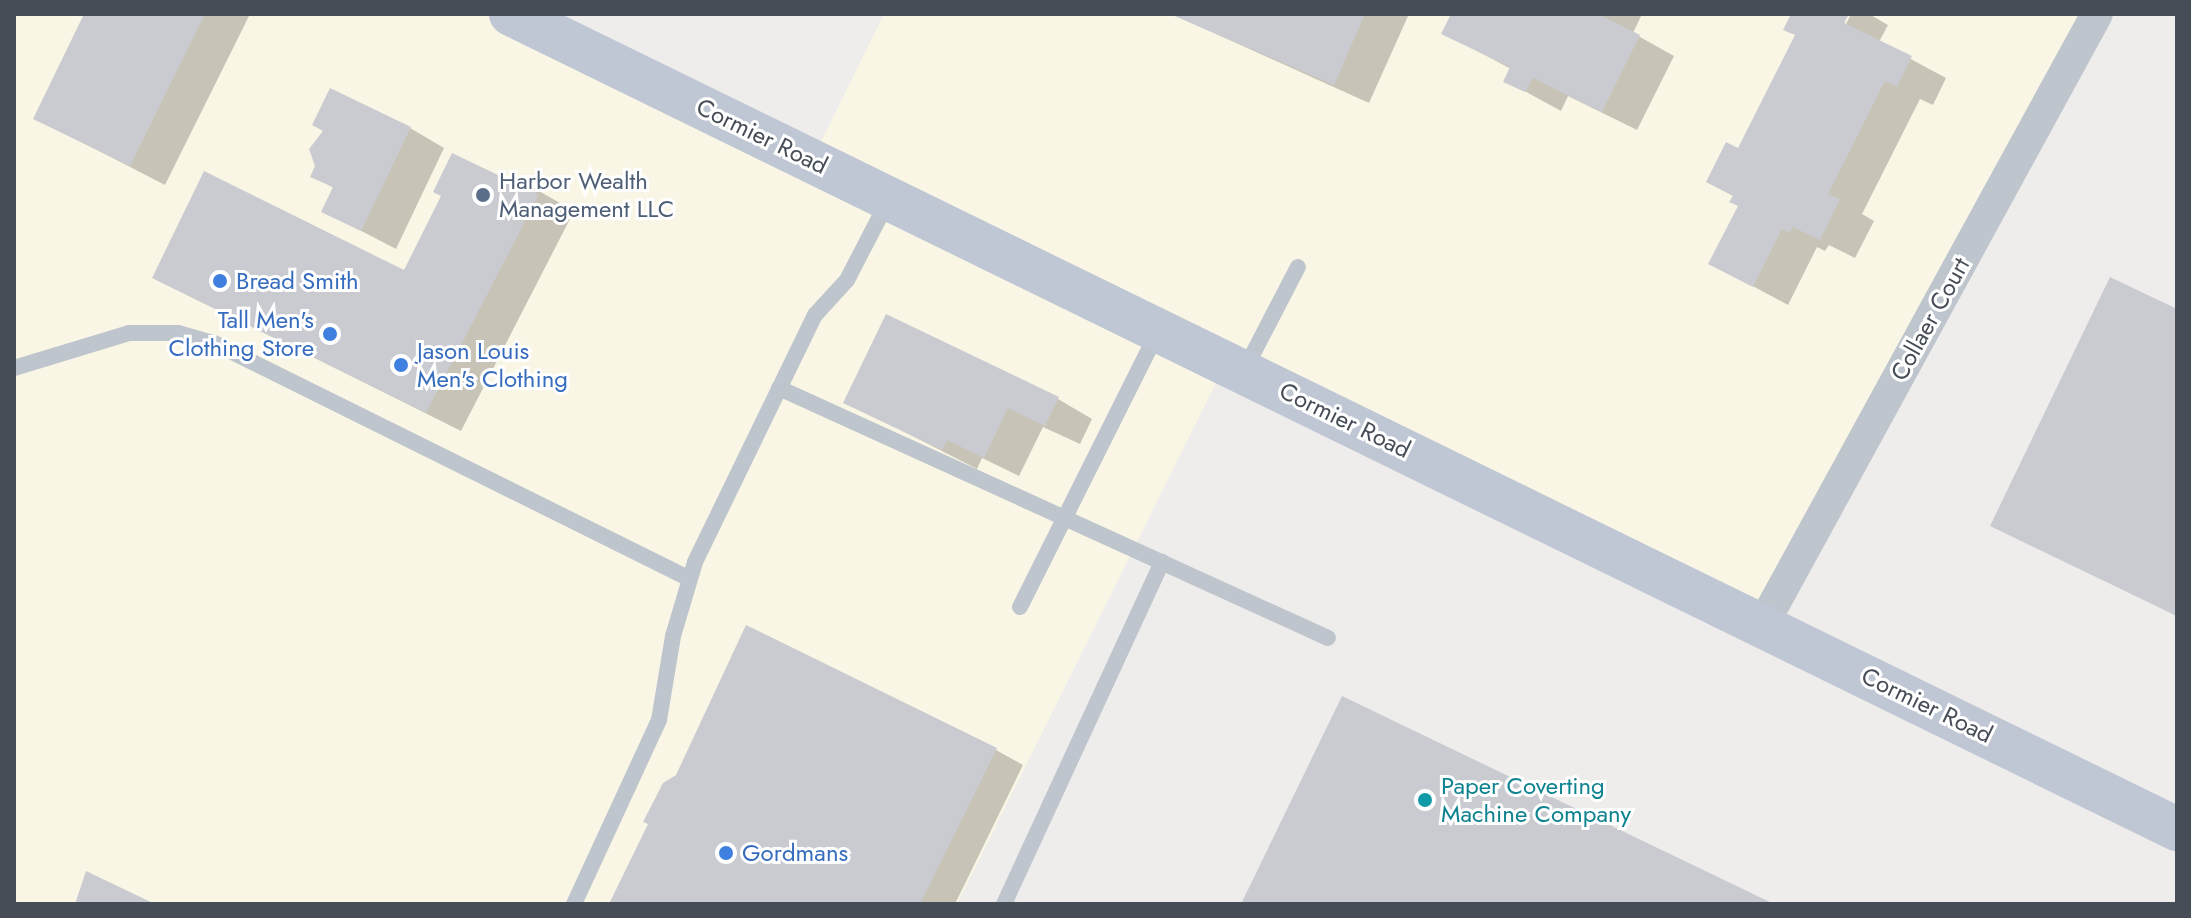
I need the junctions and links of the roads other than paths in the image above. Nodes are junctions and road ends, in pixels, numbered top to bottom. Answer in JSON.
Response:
{"nodes":[{"id":1,"x":511,"y":14,"type":"edge"},
{"id":2,"x":2097,"y":14,"type":"edge"},
{"id":3,"x":890,"y":198,"type":"junction"},
{"id":4,"x":1298,"y":267,"type":"dead end"},
{"id":5,"x":1159,"y":329,"type":"junction"},
{"id":6,"x":14,"y":368,"type":"edge"},
{"id":7,"x":1244,"y":371,"type":"junction"},
{"id":8,"x":779,"y":388,"type":"junction"},
{"id":9,"x":1064,"y":517,"type":"junction"},
{"id":10,"x":1162,"y":562,"type":"junction"},
{"id":11,"x":688,"y":578,"type":"junction"},
{"id":12,"x":1020,"y":607,"type":"dead end"},
{"id":13,"x":1763,"y":624,"type":"junction"},
{"id":14,"x":1328,"y":638,"type":"dead end"},
{"id":15,"x":2177,"y":829,"type":"edge"},
{"id":16,"x":574,"y":904,"type":"edge"},
{"id":17,"x":1004,"y":904,"type":"edge"}],
"edges":[{"from":1,"to":3,"type":"street","name":"Cormier Road"},
{"from":2,"to":13,"type":"street","name":"Collaer Court"},
{"from":3,"to":5,"type":"street","name":"Cormier Road"},
{"from":3,"to":8,"type":"lane"},
{"from":4,"to":7,"type":"lane"},
{"from":5,"to":7,"type":"street","name":"Cormier Road"},
{"from":5,"to":9,"type":"lane"},
{"from":6,"to":11,"type":"lane"},
{"from":7,"to":13,"type":"street","name":"Cormier Road"},
{"from":8,"to":9,"type":"lane"},
{"from":8,"to":11,"type":"lane"},
{"from":9,"to":10,"type":"lane"},
{"from":9,"to":12,"type":"lane"},
{"from":10,"to":14,"type":"lane"},
{"from":10,"to":17,"type":"lane"},
{"from":11,"to":16,"type":"lane"},
{"from":13,"to":15,"type":"street","name":"Cormier Road"}]}
